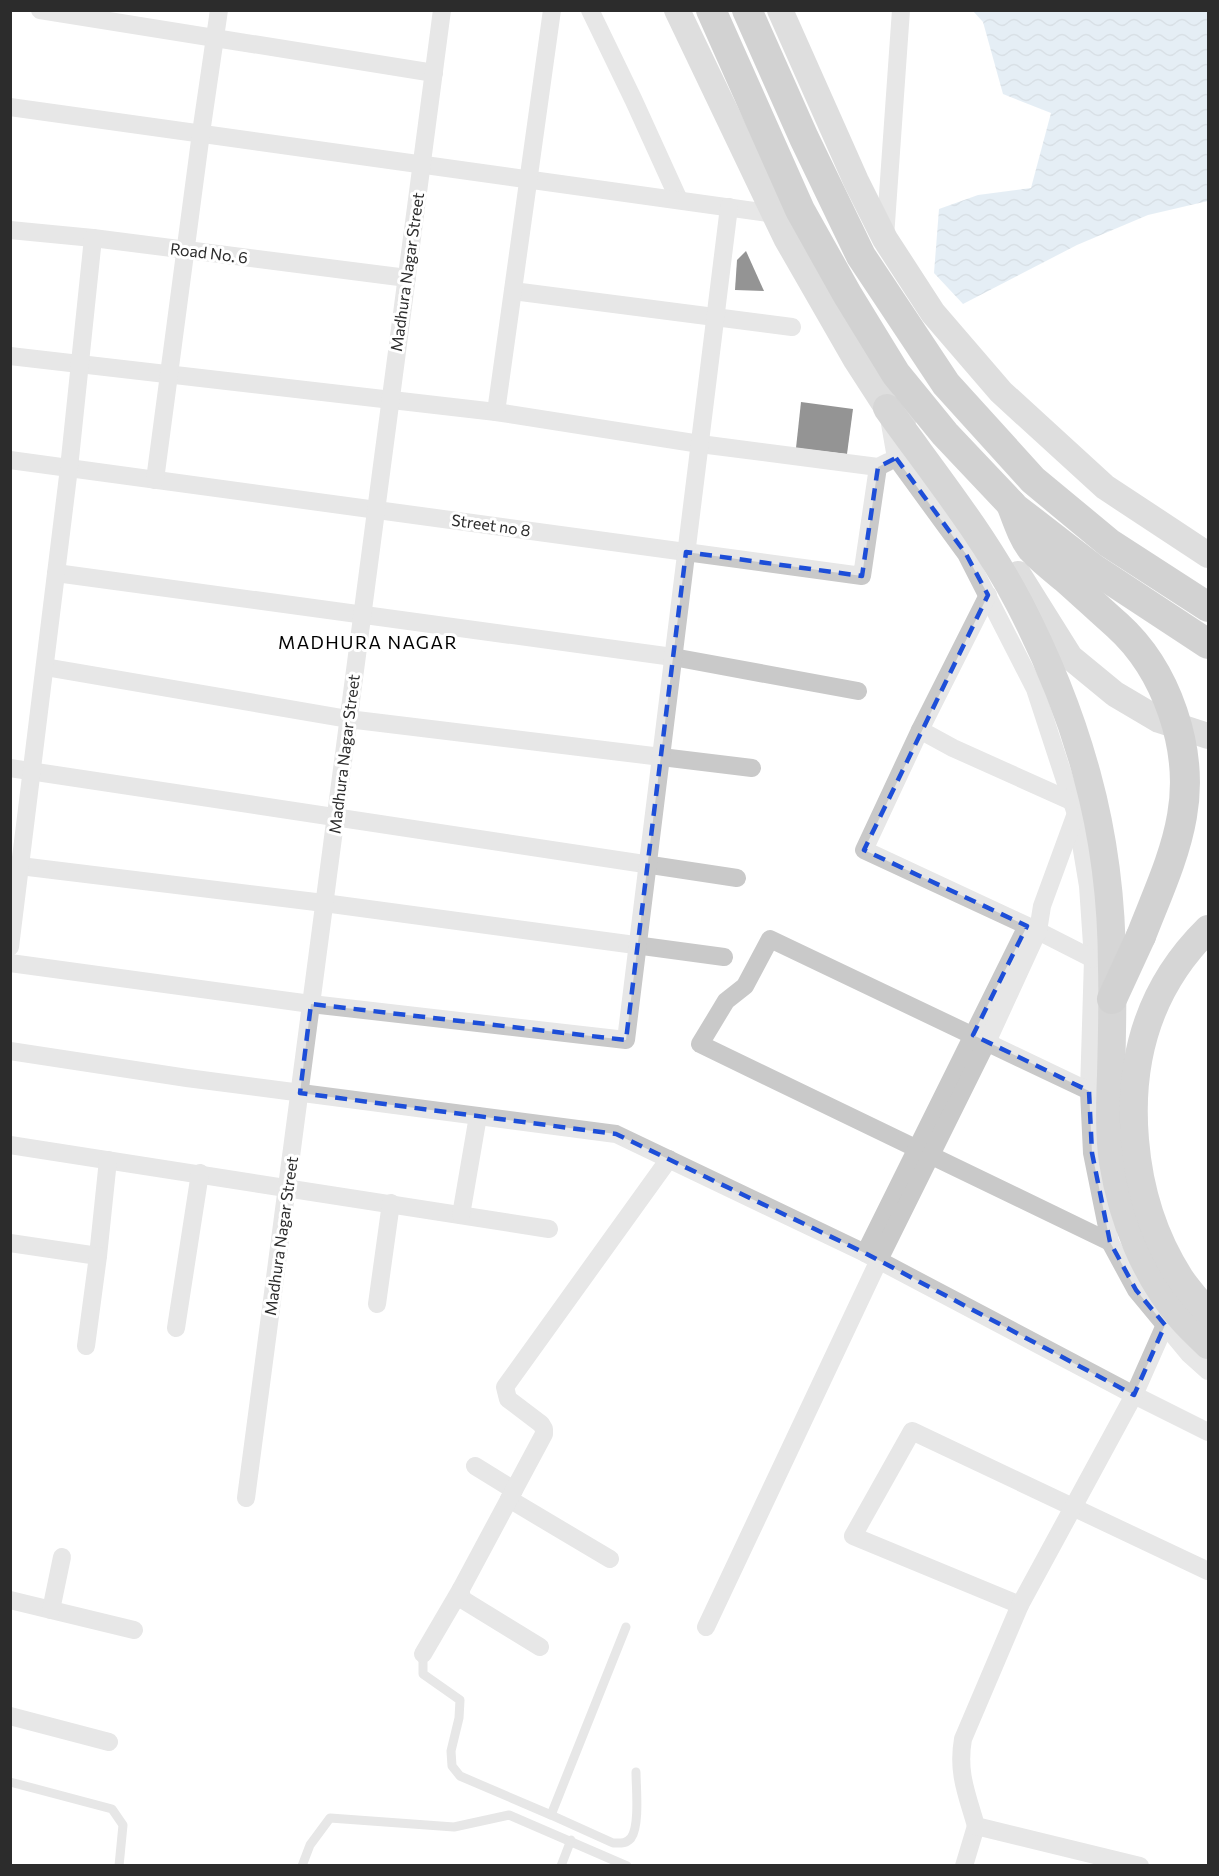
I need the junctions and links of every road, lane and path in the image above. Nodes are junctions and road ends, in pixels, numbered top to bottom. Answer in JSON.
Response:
{"nodes":[{"id":1,"x":40,"y":10,"type":"edge"},
{"id":2,"x":219,"y":10,"type":"edge"},
{"id":3,"x":442,"y":10,"type":"edge"},
{"id":4,"x":552,"y":10,"type":"edge"},
{"id":5,"x":590,"y":10,"type":"edge"},
{"id":6,"x":677,"y":10,"type":"edge"},
{"id":7,"x":711,"y":10,"type":"edge"},
{"id":8,"x":747,"y":10,"type":"edge"},
{"id":9,"x":780,"y":10,"type":"edge"},
{"id":10,"x":901,"y":10,"type":"edge"},
{"id":11,"x":215,"y":38,"type":"junction"},
{"id":12,"x":434,"y":73,"type":"junction"},
{"id":13,"x":10,"y":106,"type":"edge"},
{"id":14,"x":201,"y":133,"type":"junction"},
{"id":15,"x":422,"y":164,"type":"junction"},
{"id":16,"x":528,"y":179,"type":"junction"},
{"id":17,"x":679,"y":200,"type":"junction"},
{"id":18,"x":729,"y":207,"type":"junction"},
{"id":19,"x":775,"y":214,"type":"junction"},
{"id":20,"x":10,"y":230,"type":"edge"},
{"id":21,"x":93,"y":238,"type":"junction"},
{"id":22,"x":885,"y":239,"type":"junction"},
{"id":23,"x":185,"y":250,"type":"junction"},
{"id":24,"x":407,"y":278,"type":"junction"},
{"id":25,"x":513,"y":291,"type":"junction"},
{"id":26,"x":715,"y":316,"type":"junction"},
{"id":27,"x":792,"y":327,"type":"dead end"},
{"id":28,"x":10,"y":356,"type":"edge"},
{"id":29,"x":80,"y":365,"type":"junction"},
{"id":30,"x":169,"y":374,"type":"junction"},
{"id":31,"x":390,"y":400,"type":"junction"},
{"id":32,"x":887,"y":408,"type":"junction"},
{"id":33,"x":496,"y":412,"type":"junction"},
{"id":34,"x":700,"y":444,"type":"junction"},
{"id":35,"x":896,"y":458,"type":"junction"},
{"id":36,"x":10,"y":460,"type":"edge"},
{"id":37,"x":878,"y":467,"type":"junction"},
{"id":38,"x":69,"y":468,"type":"junction"},
{"id":39,"x":155,"y":480,"type":"junction"},
{"id":40,"x":1011,"y":504,"type":"junction"},
{"id":41,"x":376,"y":510,"type":"junction"},
{"id":42,"x":686,"y":552,"type":"junction"},
{"id":43,"x":1209,"y":555,"type":"edge"},
{"id":44,"x":56,"y":573,"type":"junction"},
{"id":45,"x":988,"y":595,"type":"junction"},
{"id":46,"x":1209,"y":607,"type":"edge"},
{"id":47,"x":362,"y":615,"type":"junction"},
{"id":48,"x":1209,"y":644,"type":"edge"},
{"id":49,"x":673,"y":657,"type":"junction"},
{"id":50,"x":45,"y":667,"type":"junction"},
{"id":51,"x":858,"y":691,"type":"dead end"},
{"id":52,"x":348,"y":719,"type":"junction"},
{"id":53,"x":920,"y":730,"type":"junction"},
{"id":54,"x":1209,"y":736,"type":"edge"},
{"id":55,"x":661,"y":757,"type":"junction"},
{"id":56,"x":10,"y":768,"type":"edge"},
{"id":57,"x":752,"y":768,"type":"dead end"},
{"id":58,"x":32,"y":772,"type":"junction"},
{"id":59,"x":1073,"y":807,"type":"junction"},
{"id":60,"x":336,"y":818,"type":"junction"},
{"id":61,"x":647,"y":865,"type":"junction"},
{"id":62,"x":20,"y":866,"type":"junction"},
{"id":63,"x":737,"y":878,"type":"dead end"},
{"id":64,"x":324,"y":903,"type":"junction"},
{"id":65,"x":1032,"y":928,"type":"junction"},
{"id":66,"x":1209,"y":929,"type":"edge"},
{"id":67,"x":638,"y":944,"type":"junction"},
{"id":68,"x":10,"y":947,"type":"edge"},
{"id":69,"x":724,"y":957,"type":"dead end"},
{"id":70,"x":1093,"y":959,"type":"junction"},
{"id":71,"x":10,"y":963,"type":"edge"},
{"id":72,"x":1112,"y":999,"type":"junction"},
{"id":73,"x":311,"y":1004,"type":"junction"},
{"id":74,"x":980,"y":1039,"type":"junction"},
{"id":75,"x":10,"y":1052,"type":"edge"},
{"id":76,"x":1089,"y":1091,"type":"junction"},
{"id":77,"x":300,"y":1093,"type":"junction"},
{"id":78,"x":478,"y":1116,"type":"junction"},
{"id":79,"x":10,"y":1145,"type":"edge"},
{"id":80,"x":923,"y":1153,"type":"junction"},
{"id":81,"x":669,"y":1159,"type":"junction"},
{"id":82,"x":108,"y":1160,"type":"junction"},
{"id":83,"x":200,"y":1173,"type":"junction"},
{"id":84,"x":287,"y":1187,"type":"junction"},
{"id":85,"x":391,"y":1203,"type":"junction"},
{"id":86,"x":461,"y":1215,"type":"junction"},
{"id":87,"x":549,"y":1229,"type":"dead end"},
{"id":88,"x":1110,"y":1242,"type":"junction"},
{"id":89,"x":10,"y":1243,"type":"edge"},
{"id":90,"x":98,"y":1256,"type":"junction"},
{"id":91,"x":872,"y":1256,"type":"junction"},
{"id":92,"x":377,"y":1304,"type":"dead end"},
{"id":93,"x":1209,"y":1313,"type":"edge"},
{"id":94,"x":1165,"y":1325,"type":"junction"},
{"id":95,"x":176,"y":1328,"type":"dead end"},
{"id":96,"x":1209,"y":1345,"type":"edge"},
{"id":97,"x":86,"y":1346,"type":"dead end"},
{"id":98,"x":1209,"y":1371,"type":"edge"},
{"id":99,"x":1134,"y":1395,"type":"junction"},
{"id":100,"x":1209,"y":1431,"type":"edge"},
{"id":101,"x":475,"y":1466,"type":"dead end"},
{"id":102,"x":512,"y":1495,"type":"junction"},
{"id":103,"x":246,"y":1497,"type":"dead end"},
{"id":104,"x":1074,"y":1506,"type":"junction"},
{"id":105,"x":62,"y":1557,"type":"dead end"},
{"id":106,"x":610,"y":1559,"type":"dead end"},
{"id":107,"x":1209,"y":1571,"type":"edge"},
{"id":108,"x":460,"y":1589,"type":"junction"},
{"id":109,"x":10,"y":1600,"type":"edge"},
{"id":110,"x":1020,"y":1605,"type":"junction"},
{"id":111,"x":51,"y":1610,"type":"junction"},
{"id":112,"x":626,"y":1627,"type":"dead end"},
{"id":113,"x":706,"y":1627,"type":"dead end"},
{"id":114,"x":134,"y":1630,"type":"dead end"},
{"id":115,"x":540,"y":1647,"type":"dead end"},
{"id":116,"x":423,"y":1654,"type":"joint"},
{"id":117,"x":10,"y":1716,"type":"edge"},
{"id":118,"x":109,"y":1742,"type":"dead end"},
{"id":119,"x":636,"y":1772,"type":"dead end"},
{"id":120,"x":10,"y":1782,"type":"edge"},
{"id":121,"x":551,"y":1815,"type":"junction"},
{"id":122,"x":976,"y":1826,"type":"junction"},
{"id":123,"x":571,"y":1840,"type":"junction"},
{"id":124,"x":118,"y":1866,"type":"edge"},
{"id":125,"x":302,"y":1866,"type":"edge"},
{"id":126,"x":561,"y":1866,"type":"edge"},
{"id":127,"x":627,"y":1866,"type":"edge"},
{"id":128,"x":964,"y":1866,"type":"edge"},
{"id":129,"x":1140,"y":1866,"type":"edge"}],
"edges":[{"from":1,"to":11,"type":"street"},
{"from":2,"to":11,"type":"street"},
{"from":3,"to":12,"type":"street","name":"Madhura Nagar Street"},
{"from":4,"to":16,"type":"street"},
{"from":5,"to":17,"type":"street"},
{"from":6,"to":19,"type":"main road"},
{"from":7,"to":40,"type":"highway"},
{"from":8,"to":46,"type":"highway"},
{"from":9,"to":22,"type":"main road"},
{"from":10,"to":22,"type":"street"},
{"from":11,"to":12,"type":"street"},
{"from":11,"to":14,"type":"street"},
{"from":12,"to":15,"type":"street","name":"Madhura Nagar Street"},
{"from":13,"to":14,"type":"street"},
{"from":14,"to":15,"type":"street"},
{"from":14,"to":23,"type":"street"},
{"from":15,"to":16,"type":"street"},
{"from":15,"to":24,"type":"street","name":"Madhura Nagar Street"},
{"from":16,"to":17,"type":"street"},
{"from":16,"to":25,"type":"street"},
{"from":17,"to":18,"type":"street"},
{"from":18,"to":19,"type":"street"},
{"from":18,"to":26,"type":"street"},
{"from":19,"to":32,"type":"main road"},
{"from":20,"to":21,"type":"street","name":"Road No. 6"},
{"from":21,"to":23,"type":"street","name":"Road No. 6"},
{"from":21,"to":29,"type":"street"},
{"from":22,"to":43,"type":"main road"},
{"from":23,"to":24,"type":"street","name":"Road No. 6"},
{"from":23,"to":30,"type":"street"},
{"from":24,"to":31,"type":"street","name":"Madhura Nagar Street"},
{"from":25,"to":26,"type":"street"},
{"from":25,"to":33,"type":"street"},
{"from":26,"to":27,"type":"street"},
{"from":26,"to":34,"type":"street"},
{"from":28,"to":29,"type":"street"},
{"from":29,"to":30,"type":"street"},
{"from":29,"to":38,"type":"street"},
{"from":30,"to":31,"type":"street"},
{"from":30,"to":39,"type":"street"},
{"from":31,"to":33,"type":"street"},
{"from":31,"to":41,"type":"street","name":"Madhura Nagar Street"},
{"from":32,"to":35,"type":"street"},
{"from":32,"to":54,"type":"main road"},
{"from":32,"to":72,"type":"main road"},
{"from":33,"to":34,"type":"street"},
{"from":34,"to":37,"type":"street"},
{"from":34,"to":42,"type":"street"},
{"from":35,"to":37,"type":"street"},
{"from":35,"to":45,"type":"street"},
{"from":36,"to":38,"type":"street","name":"Street no 8"},
{"from":37,"to":42,"type":"street","name":"Street no 8"},
{"from":38,"to":39,"type":"street","name":"Street no 8"},
{"from":38,"to":44,"type":"street"},
{"from":39,"to":41,"type":"street","name":"Street no 8"},
{"from":40,"to":48,"type":"highway"},
{"from":40,"to":72,"type":"highway","bridge":true},
{"from":41,"to":42,"type":"street","name":"Street no 8"},
{"from":41,"to":47,"type":"street","name":"Madhura Nagar Street"},
{"from":42,"to":49,"type":"street"},
{"from":44,"to":47,"type":"street"},
{"from":44,"to":50,"type":"street"},
{"from":45,"to":53,"type":"street"},
{"from":45,"to":59,"type":"street"},
{"from":47,"to":49,"type":"street"},
{"from":47,"to":52,"type":"street","name":"Madhura Nagar Street"},
{"from":49,"to":51,"type":"street"},
{"from":49,"to":55,"type":"street"},
{"from":50,"to":52,"type":"street"},
{"from":50,"to":58,"type":"street"},
{"from":52,"to":55,"type":"street"},
{"from":52,"to":60,"type":"street","name":"Madhura Nagar Street"},
{"from":53,"to":59,"type":"street"},
{"from":53,"to":65,"type":"street"},
{"from":55,"to":57,"type":"street"},
{"from":55,"to":61,"type":"street"},
{"from":56,"to":58,"type":"street"},
{"from":58,"to":60,"type":"street"},
{"from":58,"to":62,"type":"street"},
{"from":59,"to":65,"type":"street"},
{"from":59,"to":70,"type":"street"},
{"from":60,"to":61,"type":"street"},
{"from":60,"to":64,"type":"street","name":"Madhura Nagar Street"},
{"from":61,"to":63,"type":"street"},
{"from":61,"to":67,"type":"street"},
{"from":62,"to":64,"type":"street"},
{"from":62,"to":68,"type":"street"},
{"from":64,"to":67,"type":"street"},
{"from":64,"to":73,"type":"street","name":"Madhura Nagar Street"},
{"from":65,"to":70,"type":"street"},
{"from":65,"to":74,"type":"street"},
{"from":66,"to":93,"type":"main road"},
{"from":67,"to":69,"type":"street"},
{"from":67,"to":73,"type":"street"},
{"from":70,"to":76,"type":"street"},
{"from":71,"to":73,"type":"street"},
{"from":72,"to":96,"type":"main road"},
{"from":73,"to":77,"type":"street","name":"Madhura Nagar Street"},
{"from":74,"to":76,"type":"street"},
{"from":74,"to":80,"type":"street"},
{"from":74,"to":80,"type":"street"},
{"from":75,"to":77,"type":"street"},
{"from":76,"to":88,"type":"street"},
{"from":77,"to":78,"type":"street"},
{"from":77,"to":84,"type":"street","name":"Madhura Nagar Street"},
{"from":78,"to":81,"type":"street"},
{"from":78,"to":86,"type":"street"},
{"from":79,"to":82,"type":"street"},
{"from":80,"to":88,"type":"street"},
{"from":80,"to":91,"type":"street"},
{"from":81,"to":91,"type":"street"},
{"from":81,"to":102,"type":"street"},
{"from":82,"to":83,"type":"street"},
{"from":82,"to":90,"type":"street"},
{"from":83,"to":84,"type":"street"},
{"from":83,"to":95,"type":"street"},
{"from":84,"to":85,"type":"street"},
{"from":84,"to":103,"type":"street","name":"Madhura Nagar Street"},
{"from":85,"to":86,"type":"street"},
{"from":85,"to":92,"type":"street"},
{"from":86,"to":87,"type":"street"},
{"from":88,"to":94,"type":"street"},
{"from":89,"to":90,"type":"street"},
{"from":90,"to":97,"type":"street"},
{"from":91,"to":99,"type":"street"},
{"from":91,"to":113,"type":"street"},
{"from":94,"to":98,"type":"street"},
{"from":94,"to":99,"type":"street"},
{"from":99,"to":100,"type":"street"},
{"from":99,"to":104,"type":"street"},
{"from":101,"to":102,"type":"street"},
{"from":102,"to":106,"type":"street"},
{"from":102,"to":108,"type":"street"},
{"from":104,"to":107,"type":"street"},
{"from":104,"to":110,"type":"street"},
{"from":104,"to":110,"type":"street"},
{"from":105,"to":111,"type":"street"},
{"from":108,"to":115,"type":"street"},
{"from":108,"to":116,"type":"street"},
{"from":109,"to":111,"type":"street"},
{"from":110,"to":122,"type":"street"},
{"from":111,"to":114,"type":"street"},
{"from":112,"to":121,"type":"lane"},
{"from":116,"to":121,"type":"lane"},
{"from":117,"to":118,"type":"street"},
{"from":119,"to":121,"type":"lane"},
{"from":120,"to":124,"type":"lane"},
{"from":122,"to":128,"type":"street"},
{"from":122,"to":129,"type":"street"},
{"from":123,"to":125,"type":"lane"},
{"from":123,"to":126,"type":"lane"},
{"from":123,"to":127,"type":"lane"}]}
